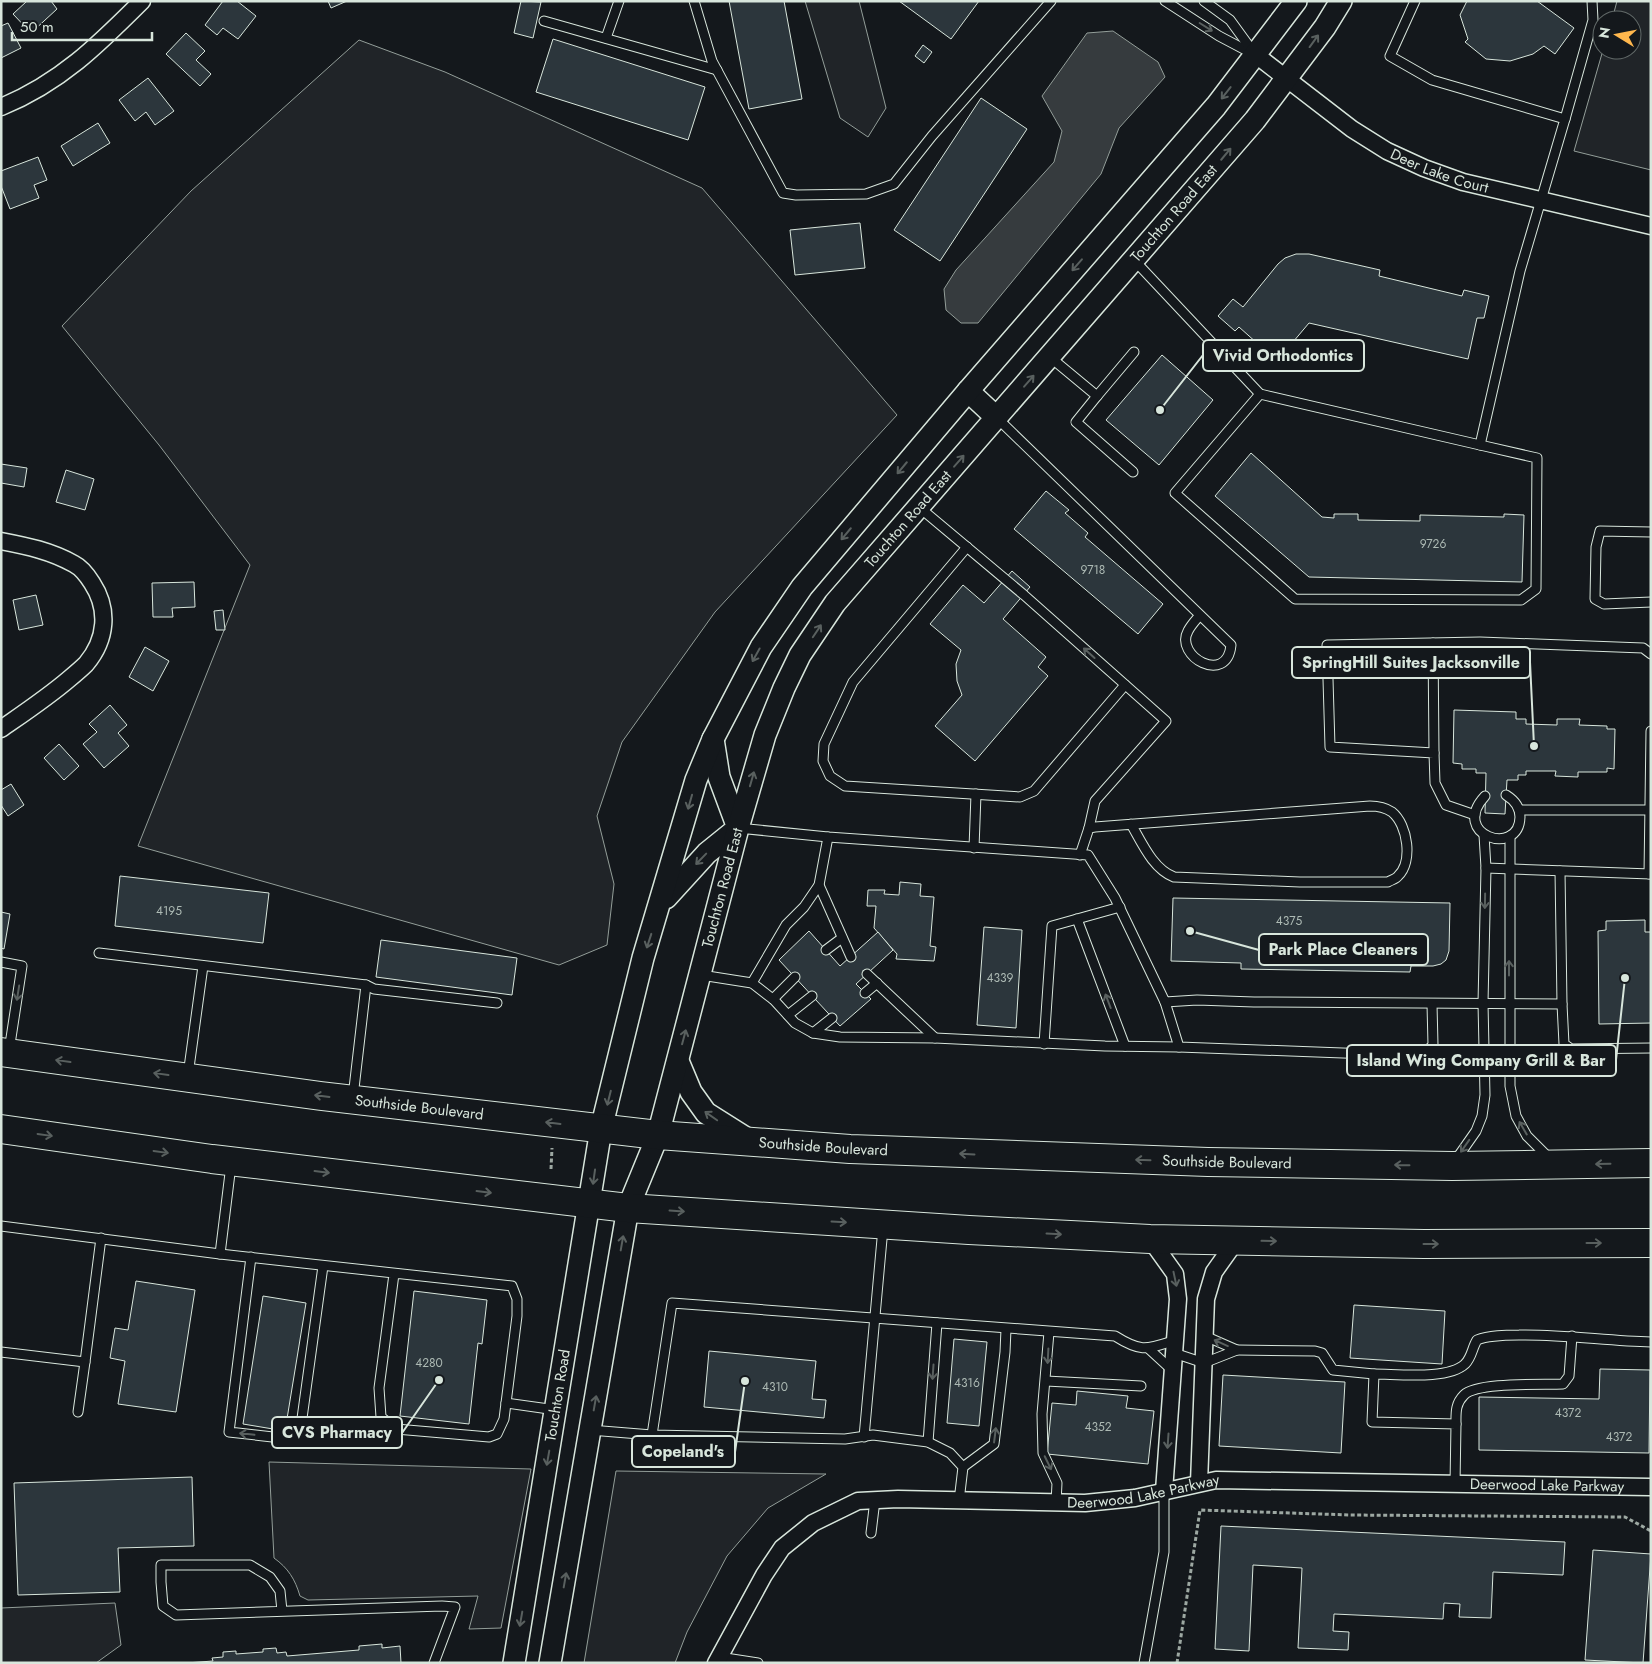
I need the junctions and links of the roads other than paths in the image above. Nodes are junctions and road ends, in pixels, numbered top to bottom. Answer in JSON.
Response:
{"nodes":[{"id":1,"x":142,"y":1,"type":"edge"},
{"id":2,"x":620,"y":1,"type":"edge"},
{"id":3,"x":694,"y":1,"type":"edge"},
{"id":4,"x":1051,"y":1,"type":"edge"},
{"id":5,"x":1165,"y":1,"type":"edge"},
{"id":6,"x":1204,"y":1,"type":"edge"},
{"id":7,"x":1296,"y":1,"type":"edge"},
{"id":8,"x":1341,"y":1,"type":"edge"},
{"id":9,"x":1415,"y":1,"type":"edge"},
{"id":10,"x":1592,"y":1,"type":"edge"},
{"id":11,"x":544,"y":21,"type":"dead end"},
{"id":12,"x":606,"y":38,"type":"junction"},
{"id":13,"x":1256,"y":55,"type":"junction"},
{"id":14,"x":717,"y":70,"type":"junction"},
{"id":15,"x":1286,"y":80,"type":"junction"},
{"id":16,"x":1,"y":107,"type":"edge"},
{"id":17,"x":1565,"y":120,"type":"junction"},
{"id":18,"x":1541,"y":200,"type":"junction"},
{"id":19,"x":1651,"y":226,"type":"edge"},
{"id":20,"x":1134,"y":260,"type":"junction"},
{"id":21,"x":1134,"y":352,"type":"dead end"},
{"id":22,"x":1050,"y":357,"type":"junction"},
{"id":23,"x":968,"y":391,"type":"junction"},
{"id":24,"x":1260,"y":394,"type":"junction"},
{"id":25,"x":1098,"y":396,"type":"junction"},
{"id":26,"x":997,"y":418,"type":"junction"},
{"id":27,"x":1480,"y":445,"type":"junction"},
{"id":28,"x":1133,"y":472,"type":"dead end"},
{"id":29,"x":920,"y":507,"type":"junction"},
{"id":30,"x":1651,"y":532,"type":"edge"},
{"id":31,"x":1,"y":541,"type":"edge"},
{"id":32,"x":967,"y":547,"type":"junction"},
{"id":33,"x":1651,"y":602,"type":"edge"},
{"id":34,"x":1200,"y":615,"type":"junction"},
{"id":35,"x":1433,"y":643,"type":"junction"},
{"id":36,"x":1651,"y":654,"type":"edge"},
{"id":37,"x":1125,"y":686,"type":"junction"},
{"id":38,"x":1,"y":729,"type":"edge"},
{"id":39,"x":1651,"y":731,"type":"edge"},
{"id":40,"x":713,"y":739,"type":"junction"},
{"id":41,"x":1434,"y":753,"type":"junction"},
{"id":42,"x":976,"y":794,"type":"junction"},
{"id":43,"x":1506,"y":795,"type":"dead end"},
{"id":44,"x":1485,"y":796,"type":"dead end"},
{"id":45,"x":1519,"y":810,"type":"junction"},
{"id":46,"x":1650,"y":810,"type":"edge"},
{"id":47,"x":1475,"y":815,"type":"junction"},
{"id":48,"x":1131,"y":824,"type":"junction"},
{"id":49,"x":738,"y":828,"type":"junction"},
{"id":50,"x":1089,"y":828,"type":"junction"},
{"id":51,"x":1484,"y":835,"type":"junction"},
{"id":52,"x":1510,"y":836,"type":"junction"},
{"id":53,"x":828,"y":837,"type":"junction"},
{"id":54,"x":974,"y":848,"type":"junction"},
{"id":55,"x":1080,"y":855,"type":"junction"},
{"id":56,"x":1486,"y":868,"type":"junction"},
{"id":57,"x":1509,"y":869,"type":"junction"},
{"id":58,"x":1560,"y":871,"type":"junction"},
{"id":59,"x":1650,"y":874,"type":"edge"},
{"id":60,"x":819,"y":885,"type":"junction"},
{"id":61,"x":660,"y":906,"type":"junction"},
{"id":62,"x":1120,"y":907,"type":"junction"},
{"id":63,"x":1077,"y":919,"type":"junction"},
{"id":64,"x":842,"y":938,"type":"junction"},
{"id":65,"x":826,"y":950,"type":"dead end"},
{"id":66,"x":99,"y":953,"type":"dead end"},
{"id":67,"x":850,"y":957,"type":"dead end"},
{"id":68,"x":1,"y":962,"type":"edge"},
{"id":69,"x":203,"y":966,"type":"junction"},
{"id":70,"x":867,"y":974,"type":"dead end"},
{"id":71,"x":700,"y":975,"type":"junction"},
{"id":72,"x":795,"y":977,"type":"dead end"},
{"id":73,"x":752,"y":983,"type":"junction"},
{"id":74,"x":877,"y":983,"type":"junction"},
{"id":75,"x":366,"y":985,"type":"junction"},
{"id":76,"x":865,"y":993,"type":"dead end"},
{"id":77,"x":812,"y":996,"type":"dead end"},
{"id":78,"x":773,"y":999,"type":"junction"},
{"id":79,"x":1165,"y":1002,"type":"junction"},
{"id":80,"x":497,"y":1003,"type":"dead end"},
{"id":81,"x":1483,"y":1003,"type":"junction"},
{"id":82,"x":1509,"y":1003,"type":"junction"},
{"id":83,"x":1432,"y":1004,"type":"junction"},
{"id":84,"x":1562,"y":1004,"type":"junction"},
{"id":85,"x":788,"y":1015,"type":"junction"},
{"id":86,"x":832,"y":1018,"type":"dead end"},
{"id":87,"x":813,"y":1033,"type":"junction"},
{"id":88,"x":935,"y":1038,"type":"junction"},
{"id":89,"x":1044,"y":1044,"type":"junction"},
{"id":90,"x":1126,"y":1046,"type":"junction"},
{"id":91,"x":1179,"y":1046,"type":"junction"},
{"id":92,"x":1651,"y":1048,"type":"edge"},
{"id":93,"x":5,"y":1052,"type":"edge"},
{"id":94,"x":678,"y":1061,"type":"junction"},
{"id":95,"x":188,"y":1078,"type":"junction"},
{"id":96,"x":353,"y":1100,"type":"junction"},
{"id":97,"x":1,"y":1129,"type":"edge"},
{"id":98,"x":601,"y":1129,"type":"junction"},
{"id":99,"x":658,"y":1136,"type":"junction"},
{"id":100,"x":752,"y":1142,"type":"junction"},
{"id":101,"x":231,"y":1161,"type":"junction"},
{"id":102,"x":1651,"y":1163,"type":"edge"},
{"id":103,"x":1556,"y":1164,"type":"junction"},
{"id":104,"x":1452,"y":1166,"type":"junction"},
{"id":105,"x":590,"y":1204,"type":"junction"},
{"id":106,"x":628,"y":1208,"type":"junction"},
{"id":107,"x":883,"y":1224,"type":"junction"},
{"id":108,"x":1,"y":1226,"type":"edge"},
{"id":109,"x":101,"y":1238,"type":"junction"},
{"id":110,"x":1150,"y":1239,"type":"junction"},
{"id":111,"x":1236,"y":1241,"type":"junction"},
{"id":112,"x":1651,"y":1242,"type":"edge"},
{"id":113,"x":220,"y":1254,"type":"junction"},
{"id":114,"x":251,"y":1257,"type":"junction"},
{"id":115,"x":323,"y":1266,"type":"junction"},
{"id":116,"x":394,"y":1274,"type":"junction"},
{"id":117,"x":876,"y":1319,"type":"junction"},
{"id":118,"x":937,"y":1323,"type":"junction"},
{"id":119,"x":1006,"y":1328,"type":"junction"},
{"id":120,"x":1049,"y":1332,"type":"junction"},
{"id":121,"x":1205,"y":1336,"type":"junction"},
{"id":122,"x":1572,"y":1336,"type":"junction"},
{"id":123,"x":1651,"y":1342,"type":"edge"},
{"id":124,"x":1175,"y":1346,"type":"junction"},
{"id":125,"x":1148,"y":1348,"type":"junction"},
{"id":126,"x":1237,"y":1350,"type":"junction"},
{"id":127,"x":1,"y":1352,"type":"edge"},
{"id":128,"x":84,"y":1362,"type":"junction"},
{"id":129,"x":1204,"y":1363,"type":"junction"},
{"id":130,"x":1173,"y":1370,"type":"junction"},
{"id":131,"x":1374,"y":1374,"type":"junction"},
{"id":132,"x":1046,"y":1381,"type":"junction"},
{"id":133,"x":1141,"y":1386,"type":"dead end"},
{"id":134,"x":506,"y":1403,"type":"junction"},
{"id":135,"x":556,"y":1410,"type":"junction"},
{"id":136,"x":78,"y":1412,"type":"dead end"},
{"id":137,"x":1456,"y":1424,"type":"junction"},
{"id":138,"x":590,"y":1430,"type":"junction"},
{"id":139,"x":652,"y":1435,"type":"junction"},
{"id":140,"x":864,"y":1436,"type":"junction"},
{"id":141,"x":928,"y":1442,"type":"junction"},
{"id":142,"x":963,"y":1467,"type":"junction"},
{"id":143,"x":1651,"y":1481,"type":"edge"},
{"id":144,"x":1199,"y":1483,"type":"junction"},
{"id":145,"x":1456,"y":1484,"type":"junction"},
{"id":146,"x":1650,"y":1488,"type":"edge"},
{"id":147,"x":1164,"y":1492,"type":"junction"},
{"id":148,"x":875,"y":1500,"type":"junction"},
{"id":149,"x":959,"y":1501,"type":"junction"},
{"id":150,"x":1056,"y":1503,"type":"junction"},
{"id":151,"x":871,"y":1533,"type":"dead end"},
{"id":152,"x":282,"y":1611,"type":"junction"},
{"id":153,"x":717,"y":1660,"type":"edge"},
{"id":154,"x":434,"y":1663,"type":"edge"},
{"id":155,"x":514,"y":1663,"type":"edge"},
{"id":156,"x":550,"y":1663,"type":"edge"},
{"id":157,"x":758,"y":1663,"type":"edge"},
{"id":158,"x":1144,"y":1663,"type":"edge"}],
"edges":[{"from":1,"to":16,"type":"street"},
{"from":2,"to":12,"type":"lane"},
{"from":3,"to":14,"type":"lane"},
{"from":4,"to":14,"type":"lane"},
{"from":5,"to":13,"type":"lane","one_way":true},
{"from":6,"to":13,"type":"lane"},
{"from":7,"to":13,"type":"street"},
{"from":15,"to":8,"type":"street","name":"Touchton Road East","one_way":true},
{"from":9,"to":17,"type":"lane"},
{"from":10,"to":17,"type":"lane"},
{"from":11,"to":12,"type":"lane"},
{"from":12,"to":14,"type":"lane"},
{"from":13,"to":15,"type":"street","name":"Deer Lake Court"},
{"from":13,"to":23,"type":"street","one_way":true},
{"from":15,"to":18,"type":"street","name":"Deer Lake Court"},
{"from":20,"to":15,"type":"street","name":"Touchton Road East","one_way":true},
{"from":17,"to":18,"type":"lane"},
{"from":18,"to":19,"type":"street","name":"Deer Lake Court"},
{"from":18,"to":27,"type":"lane"},
{"from":20,"to":22,"type":"street","name":"Touchton Road East"},
{"from":20,"to":24,"type":"lane"},
{"from":21,"to":25,"type":"lane"},
{"from":22,"to":25,"type":"lane"},
{"from":26,"to":22,"type":"street","name":"Touchton Road East","one_way":true},
{"from":23,"to":26,"type":"street"},
{"from":23,"to":40,"type":"street","one_way":true},
{"from":24,"to":27,"type":"lane"},
{"from":24,"to":27,"type":"lane"},
{"from":25,"to":28,"type":"lane"},
{"from":29,"to":26,"type":"street","name":"Touchton Road East","one_way":true},
{"from":26,"to":34,"type":"lane"},
{"from":29,"to":32,"type":"lane"},
{"from":49,"to":29,"type":"street","name":"Touchton Road East","one_way":true},
{"from":30,"to":33,"type":"lane"},
{"from":31,"to":38,"type":"street"},
{"from":37,"to":32,"type":"lane","one_way":true},
{"from":32,"to":42,"type":"lane"},
{"from":34,"to":34,"type":"lane"},
{"from":35,"to":36,"type":"lane"},
{"from":35,"to":41,"type":"lane"},
{"from":35,"to":41,"type":"lane"},
{"from":37,"to":42,"type":"lane"},
{"from":37,"to":50,"type":"lane"},
{"from":39,"to":46,"type":"lane"},
{"from":40,"to":49,"type":"street"},
{"from":40,"to":61,"type":"street","one_way":true},
{"from":41,"to":47,"type":"lane"},
{"from":42,"to":54,"type":"lane"},
{"from":43,"to":45,"type":"lane"},
{"from":44,"to":47,"type":"lane"},
{"from":45,"to":46,"type":"lane"},
{"from":45,"to":52,"type":"lane"},
{"from":46,"to":59,"type":"lane"},
{"from":47,"to":51,"type":"lane"},
{"from":48,"to":48,"type":"lane"},
{"from":48,"to":50,"type":"lane"},
{"from":49,"to":53,"type":"lane"},
{"from":49,"to":61,"type":"street","one_way":true},
{"from":49,"to":71,"type":"street","name":"Touchton Road East"},
{"from":50,"to":55,"type":"lane"},
{"from":51,"to":52,"type":"lane"},
{"from":51,"to":56,"type":"lane"},
{"from":52,"to":57,"type":"lane"},
{"from":53,"to":54,"type":"lane"},
{"from":53,"to":60,"type":"lane"},
{"from":54,"to":55,"type":"lane"},
{"from":55,"to":62,"type":"lane"},
{"from":56,"to":57,"type":"lane"},
{"from":56,"to":81,"type":"lane","one_way":true},
{"from":57,"to":58,"type":"lane"},
{"from":82,"to":57,"type":"lane","one_way":true},
{"from":58,"to":59,"type":"lane"},
{"from":58,"to":84,"type":"lane"},
{"from":60,"to":64,"type":"lane"},
{"from":60,"to":73,"type":"lane"},
{"from":61,"to":98,"type":"street","one_way":true},
{"from":62,"to":63,"type":"lane"},
{"from":62,"to":79,"type":"lane"},
{"from":63,"to":89,"type":"lane"},
{"from":90,"to":63,"type":"lane","one_way":true},
{"from":64,"to":65,"type":"lane"},
{"from":64,"to":67,"type":"lane"},
{"from":66,"to":69,"type":"lane"},
{"from":68,"to":93,"type":"lane","one_way":true},
{"from":69,"to":75,"type":"lane"},
{"from":69,"to":95,"type":"lane"},
{"from":70,"to":74,"type":"lane"},
{"from":71,"to":73,"type":"lane"},
{"from":94,"to":71,"type":"street","name":"Touchton Road East","one_way":true},
{"from":72,"to":78,"type":"lane"},
{"from":73,"to":78,"type":"lane"},
{"from":74,"to":76,"type":"lane"},
{"from":74,"to":88,"type":"lane"},
{"from":75,"to":80,"type":"lane"},
{"from":75,"to":96,"type":"lane"},
{"from":77,"to":85,"type":"lane"},
{"from":78,"to":85,"type":"lane"},
{"from":79,"to":83,"type":"lane"},
{"from":79,"to":91,"type":"lane"},
{"from":81,"to":82,"type":"lane"},
{"from":81,"to":83,"type":"lane"},
{"from":81,"to":104,"type":"lane","one_way":true},
{"from":82,"to":84,"type":"lane"},
{"from":103,"to":82,"type":"lane","one_way":true},
{"from":83,"to":91,"type":"lane"},
{"from":84,"to":92,"type":"lane"},
{"from":85,"to":87,"type":"lane"},
{"from":86,"to":87,"type":"lane"},
{"from":87,"to":88,"type":"lane"},
{"from":88,"to":89,"type":"lane"},
{"from":89,"to":90,"type":"lane"},
{"from":90,"to":91,"type":"lane"},
{"from":95,"to":93,"type":"highway","name":"Southside Boulevard","one_way":true},
{"from":94,"to":99,"type":"street","name":"Touchton Road East"},
{"from":100,"to":94,"type":"street","one_way":true},
{"from":96,"to":95,"type":"highway","name":"Southside Boulevard","one_way":true},
{"from":98,"to":96,"type":"highway","name":"Southside Boulevard","one_way":true},
{"from":97,"to":101,"type":"highway","one_way":true},
{"from":98,"to":99,"type":"highway","name":"Southside Boulevard"},
{"from":98,"to":105,"type":"street","name":"Touchton Road","one_way":true},
{"from":99,"to":100,"type":"highway","name":"Southside Boulevard"},
{"from":99,"to":106,"type":"street"},
{"from":104,"to":100,"type":"highway","name":"Southside Boulevard","one_way":true},
{"from":101,"to":105,"type":"highway","one_way":true},
{"from":101,"to":113,"type":"lane"},
{"from":102,"to":103,"type":"highway","name":"Southside Boulevard","one_way":true},
{"from":103,"to":104,"type":"highway","name":"Southside Boulevard"},
{"from":105,"to":106,"type":"highway"},
{"from":105,"to":135,"type":"street","name":"Touchton Road"},
{"from":106,"to":107,"type":"highway","one_way":true},
{"from":138,"to":106,"type":"street","one_way":true},
{"from":107,"to":110,"type":"highway","one_way":true},
{"from":107,"to":117,"type":"lane"},
{"from":108,"to":109,"type":"lane"},
{"from":109,"to":113,"type":"lane"},
{"from":109,"to":128,"type":"lane"},
{"from":110,"to":111,"type":"highway"},
{"from":110,"to":124,"type":"street","one_way":true},
{"from":111,"to":112,"type":"highway","one_way":true},
{"from":111,"to":121,"type":"street"},
{"from":113,"to":114,"type":"lane"},
{"from":114,"to":115,"type":"lane"},
{"from":115,"to":114,"type":"lane","one_way":true},
{"from":115,"to":116,"type":"lane"},
{"from":116,"to":134,"type":"lane"},
{"from":116,"to":134,"type":"lane"},
{"from":117,"to":118,"type":"lane"},
{"from":117,"to":139,"type":"lane"},
{"from":117,"to":140,"type":"lane"},
{"from":118,"to":119,"type":"lane"},
{"from":118,"to":141,"type":"lane","one_way":true},
{"from":119,"to":120,"type":"lane"},
{"from":142,"to":119,"type":"lane","one_way":true},
{"from":120,"to":125,"type":"lane"},
{"from":120,"to":132,"type":"lane","one_way":true},
{"from":126,"to":121,"type":"lane","one_way":true},
{"from":121,"to":129,"type":"street"},
{"from":122,"to":123,"type":"lane"},
{"from":122,"to":131,"type":"lane"},
{"from":122,"to":137,"type":"lane"},
{"from":124,"to":125,"type":"lane"},
{"from":124,"to":129,"type":"lane"},
{"from":124,"to":130,"type":"street"},
{"from":125,"to":130,"type":"lane"},
{"from":126,"to":129,"type":"lane"},
{"from":126,"to":131,"type":"lane"},
{"from":127,"to":128,"type":"lane"},
{"from":128,"to":136,"type":"lane"},
{"from":129,"to":144,"type":"street"},
{"from":130,"to":147,"type":"street","one_way":true},
{"from":131,"to":137,"type":"lane"},
{"from":132,"to":133,"type":"lane"},
{"from":132,"to":150,"type":"lane","one_way":true},
{"from":134,"to":135,"type":"lane"},
{"from":135,"to":155,"type":"street","name":"Touchton Road","one_way":true},
{"from":137,"to":145,"type":"lane"},
{"from":138,"to":139,"type":"lane"},
{"from":156,"to":138,"type":"street","one_way":true},
{"from":139,"to":140,"type":"lane"},
{"from":140,"to":141,"type":"lane"},
{"from":141,"to":142,"type":"lane"},
{"from":142,"to":149,"type":"lane"},
{"from":143,"to":146,"type":"street"},
{"from":144,"to":145,"type":"street","name":"Deerwood Lake Parkway"},
{"from":144,"to":147,"type":"street","name":"Deerwood Lake Parkway"},
{"from":145,"to":146,"type":"street","name":"Deerwood Lake Parkway"},
{"from":147,"to":150,"type":"street","name":"Deerwood Lake Parkway"},
{"from":147,"to":158,"type":"lane"},
{"from":148,"to":149,"type":"street","name":"Deerwood Lake Parkway"},
{"from":148,"to":151,"type":"lane"},
{"from":148,"to":153,"type":"street","name":"Deerwood Lake Parkway"},
{"from":149,"to":150,"type":"street","name":"Deerwood Lake Parkway"},
{"from":152,"to":152,"type":"lane"},
{"from":152,"to":154,"type":"lane"},
{"from":153,"to":157,"type":"lane"}]}
